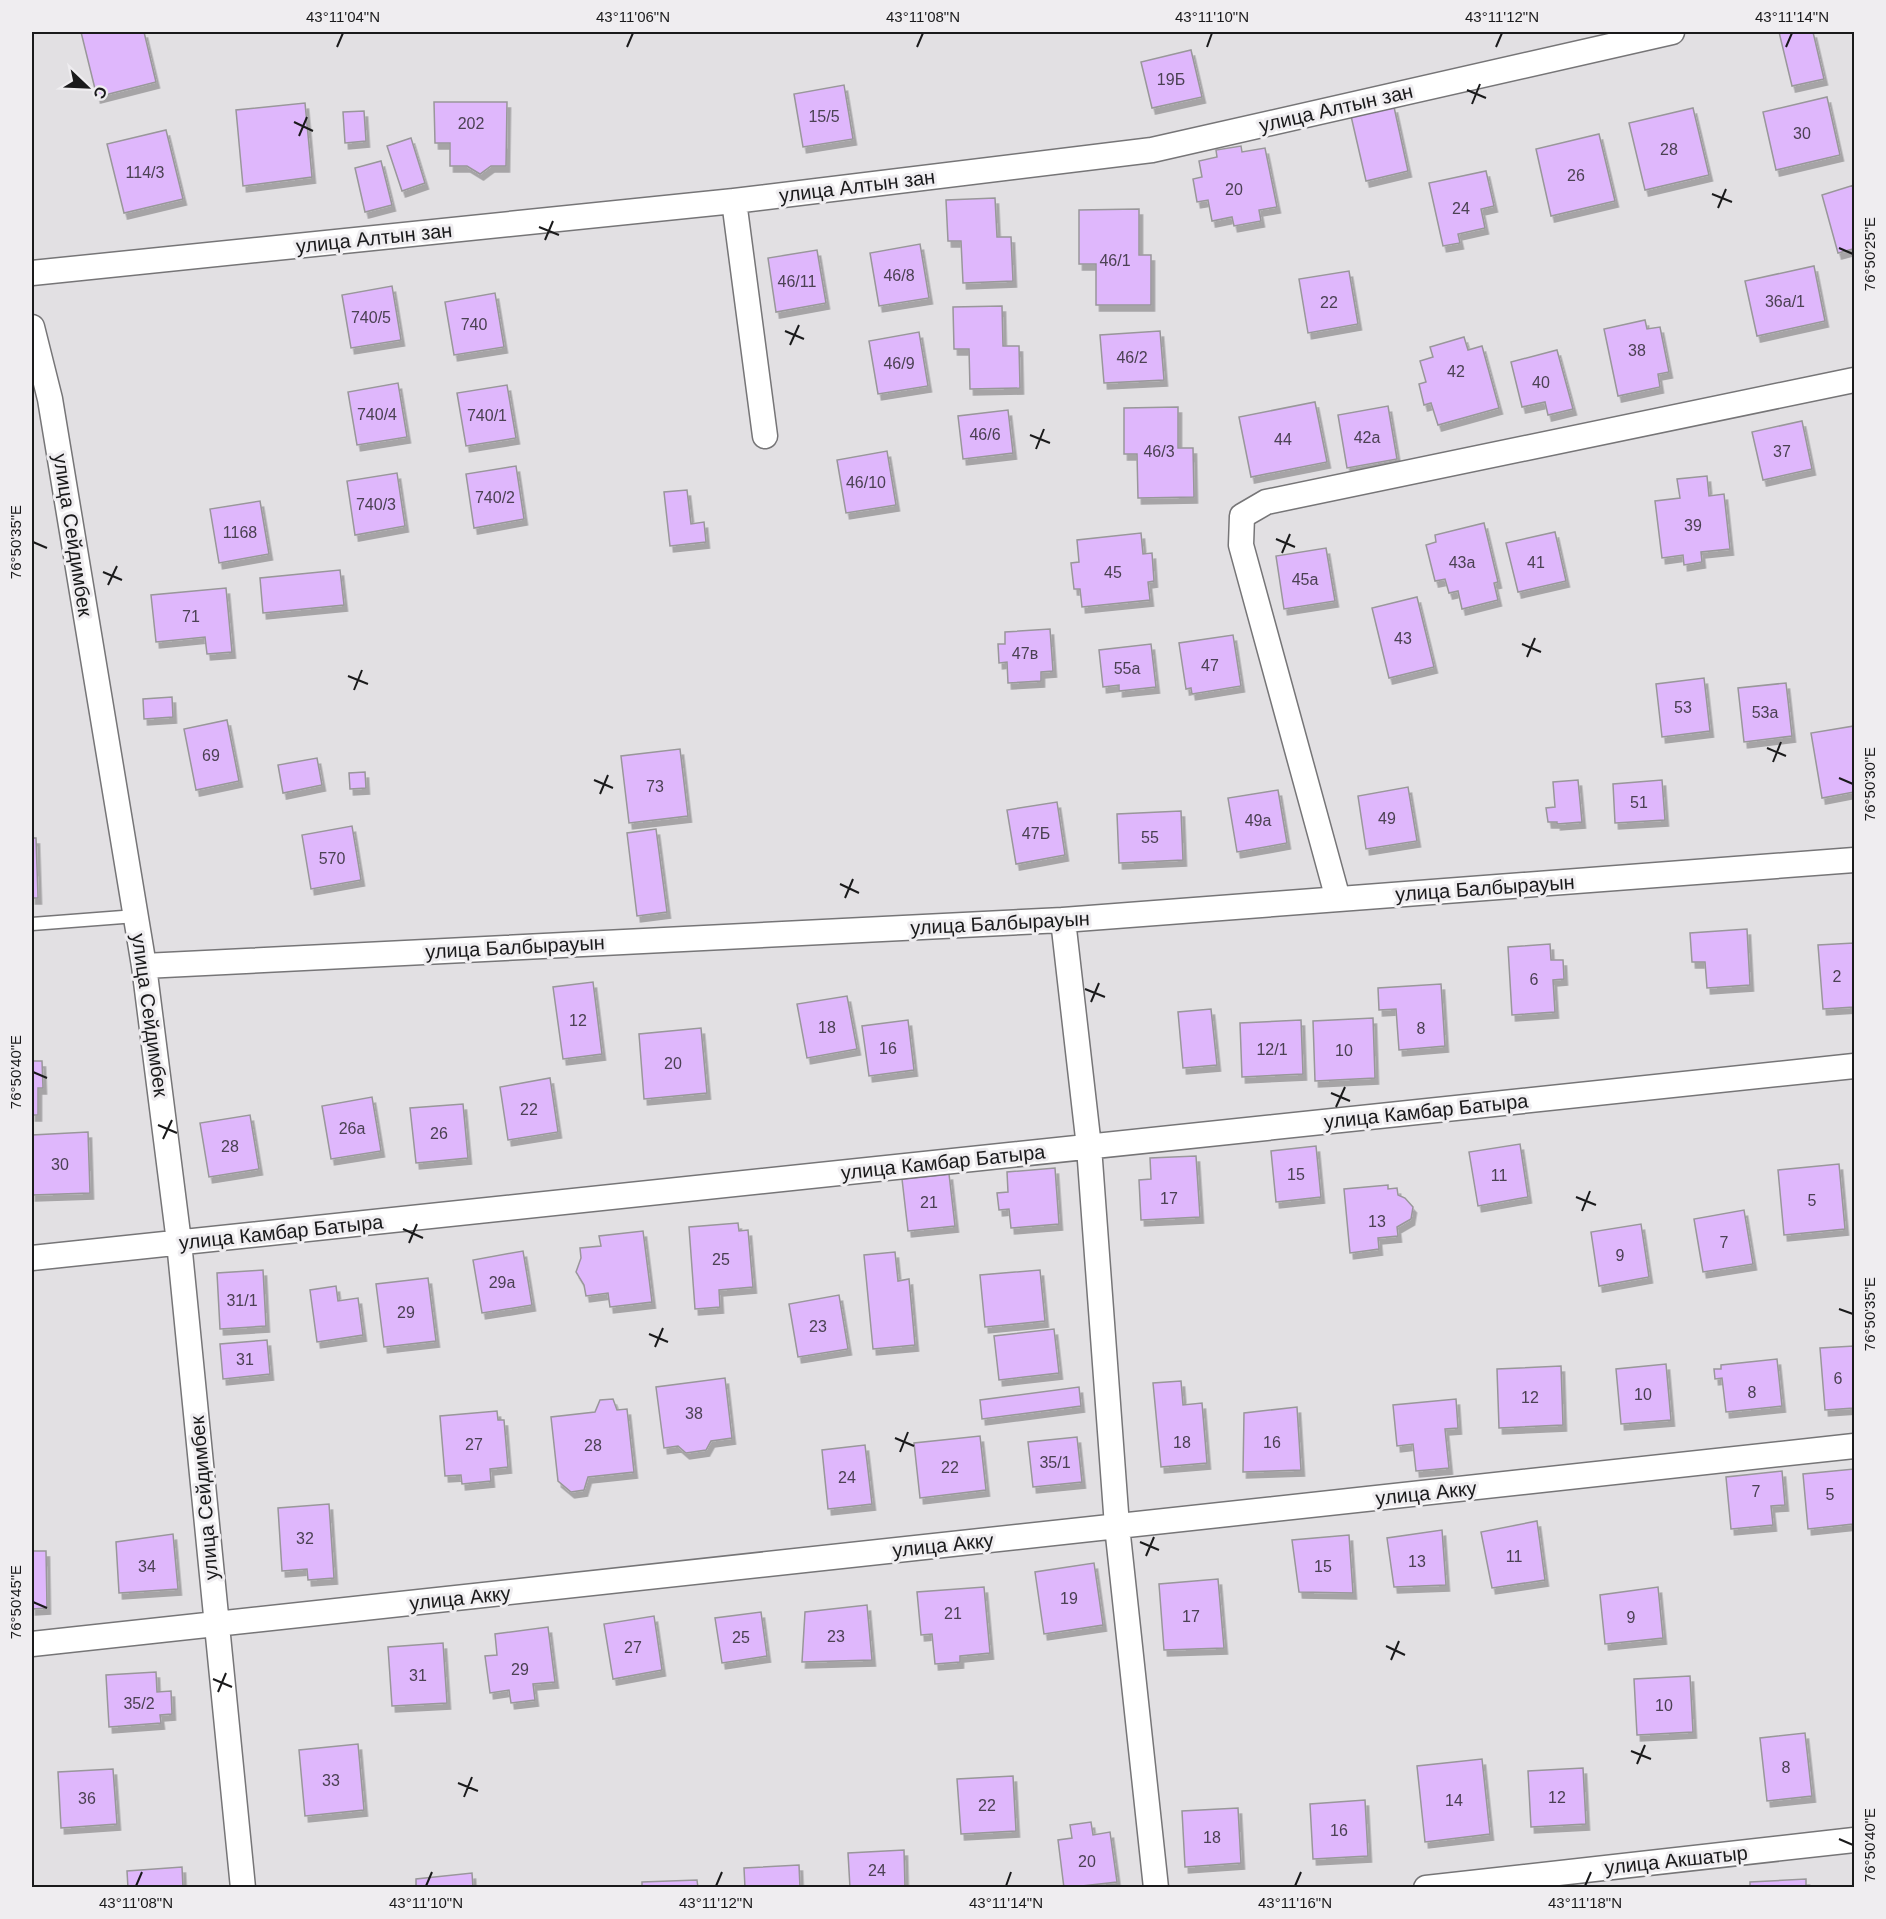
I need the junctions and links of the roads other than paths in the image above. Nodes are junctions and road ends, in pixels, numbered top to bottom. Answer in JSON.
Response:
{"nodes":[{"id":1,"x":1672,"y":32,"type":"edge"},
{"id":2,"x":734,"y":201,"type":"junction"},
{"id":3,"x":32,"y":273,"type":"edge"},
{"id":4,"x":32,"y":327,"type":"edge"},
{"id":5,"x":1854,"y":380,"type":"edge"},
{"id":6,"x":765,"y":436,"type":"dead end"},
{"id":7,"x":1854,"y":860,"type":"edge"},
{"id":8,"x":1338,"y":899,"type":"junction"},
{"id":9,"x":136,"y":916,"type":"junction"},
{"id":10,"x":1063,"y":920,"type":"junction"},
{"id":11,"x":32,"y":924,"type":"edge"},
{"id":12,"x":144,"y":966,"type":"junction"},
{"id":13,"x":1854,"y":1066,"type":"edge"},
{"id":14,"x":1089,"y":1147,"type":"junction"},
{"id":15,"x":179,"y":1242,"type":"junction"},
{"id":16,"x":32,"y":1258,"type":"edge"},
{"id":17,"x":1854,"y":1446,"type":"edge"},
{"id":18,"x":1117,"y":1526,"type":"junction"},
{"id":19,"x":216,"y":1624,"type":"junction"},
{"id":20,"x":32,"y":1644,"type":"edge"},
{"id":21,"x":1854,"y":1840,"type":"edge"},
{"id":22,"x":243,"y":1887,"type":"edge"},
{"id":23,"x":1156,"y":1887,"type":"edge"},
{"id":24,"x":1426,"y":1887,"type":"edge"}],
"edges":[{"from":1,"to":2,"type":"street","name":"улица Алтын зан"},
{"from":2,"to":3,"type":"street","name":"улица Алтын зан"},
{"from":2,"to":6,"type":"street"},
{"from":4,"to":9,"type":"street","name":"улица Сейдимбек"},
{"from":5,"to":8,"type":"street"},
{"from":7,"to":8,"type":"street","name":"улица Балбырауын"},
{"from":8,"to":10,"type":"street","name":"улица Балбырауын"},
{"from":9,"to":11,"type":"lane"},
{"from":9,"to":12,"type":"street","name":"улица Сейдимбек"},
{"from":10,"to":12,"type":"street","name":"улица Балбырауын"},
{"from":10,"to":14,"type":"street"},
{"from":12,"to":15,"type":"street","name":"улица Сейдимбек"},
{"from":13,"to":14,"type":"street","name":"улица Камбар Батыра"},
{"from":14,"to":15,"type":"street","name":"улица Камбар Батыра"},
{"from":14,"to":18,"type":"street"},
{"from":15,"to":16,"type":"street","name":"улица Камбар Батыра"},
{"from":15,"to":19,"type":"street","name":"улица Сейдимбек"},
{"from":17,"to":18,"type":"street","name":"улица Акку"},
{"from":18,"to":19,"type":"street","name":"улица Акку"},
{"from":18,"to":23,"type":"street"},
{"from":19,"to":20,"type":"street","name":"улица Акку"},
{"from":19,"to":22,"type":"street","name":"улица Сейдимбек"},
{"from":21,"to":24,"type":"street","name":"улица Акшатыр"}]}
